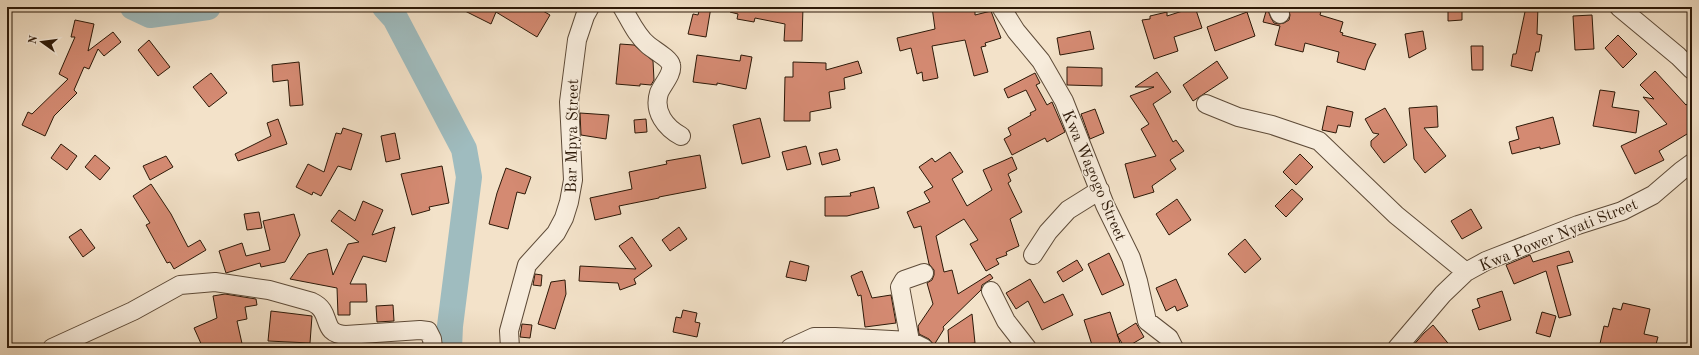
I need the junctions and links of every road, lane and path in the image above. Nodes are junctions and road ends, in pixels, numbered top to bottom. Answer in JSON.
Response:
{"nodes":[{"id":1,"x":590,"y":7,"type":"edge"},
{"id":2,"x":622,"y":7,"type":"edge"},
{"id":3,"x":1001,"y":7,"type":"edge"},
{"id":4,"x":1619,"y":7,"type":"edge"},
{"id":5,"x":1692,"y":70,"type":"edge"},
{"id":6,"x":1206,"y":104,"type":"dead end"},
{"id":7,"x":682,"y":136,"type":"dead end"},
{"id":8,"x":1692,"y":163,"type":"edge"},
{"id":9,"x":1100,"y":190,"type":"junction"},
{"id":10,"x":1033,"y":255,"type":"dead end"},
{"id":11,"x":924,"y":272,"type":"dead end"},
{"id":12,"x":1466,"y":272,"type":"junction"},
{"id":13,"x":992,"y":291,"type":"dead end"},
{"id":14,"x":917,"y":344,"type":"edge"},
{"id":15,"x":52,"y":348,"type":"edge"},
{"id":16,"x":433,"y":348,"type":"edge"},
{"id":17,"x":510,"y":348,"type":"edge"},
{"id":18,"x":790,"y":348,"type":"edge"},
{"id":19,"x":1027,"y":348,"type":"edge"},
{"id":20,"x":1174,"y":348,"type":"edge"},
{"id":21,"x":1397,"y":348,"type":"edge"}],
"edges":[{"from":1,"to":17,"type":"street","name":"Bar Mpya Street"},
{"from":2,"to":7,"type":"street"},
{"from":3,"to":9,"type":"street","name":"Kwa Wagogo Street"},
{"from":4,"to":5,"type":"street"},
{"from":6,"to":12,"type":"street"},
{"from":8,"to":12,"type":"street","name":"Kwa Power Nyati Street"},
{"from":9,"to":10,"type":"street"},
{"from":9,"to":20,"type":"street","name":"Kwa Wagogo Street"},
{"from":11,"to":14,"type":"street"},
{"from":12,"to":21,"type":"street","name":"Kwa Power Nyati Street"},
{"from":13,"to":19,"type":"street"},
{"from":14,"to":18,"type":"street"},
{"from":15,"to":16,"type":"street"}]}
